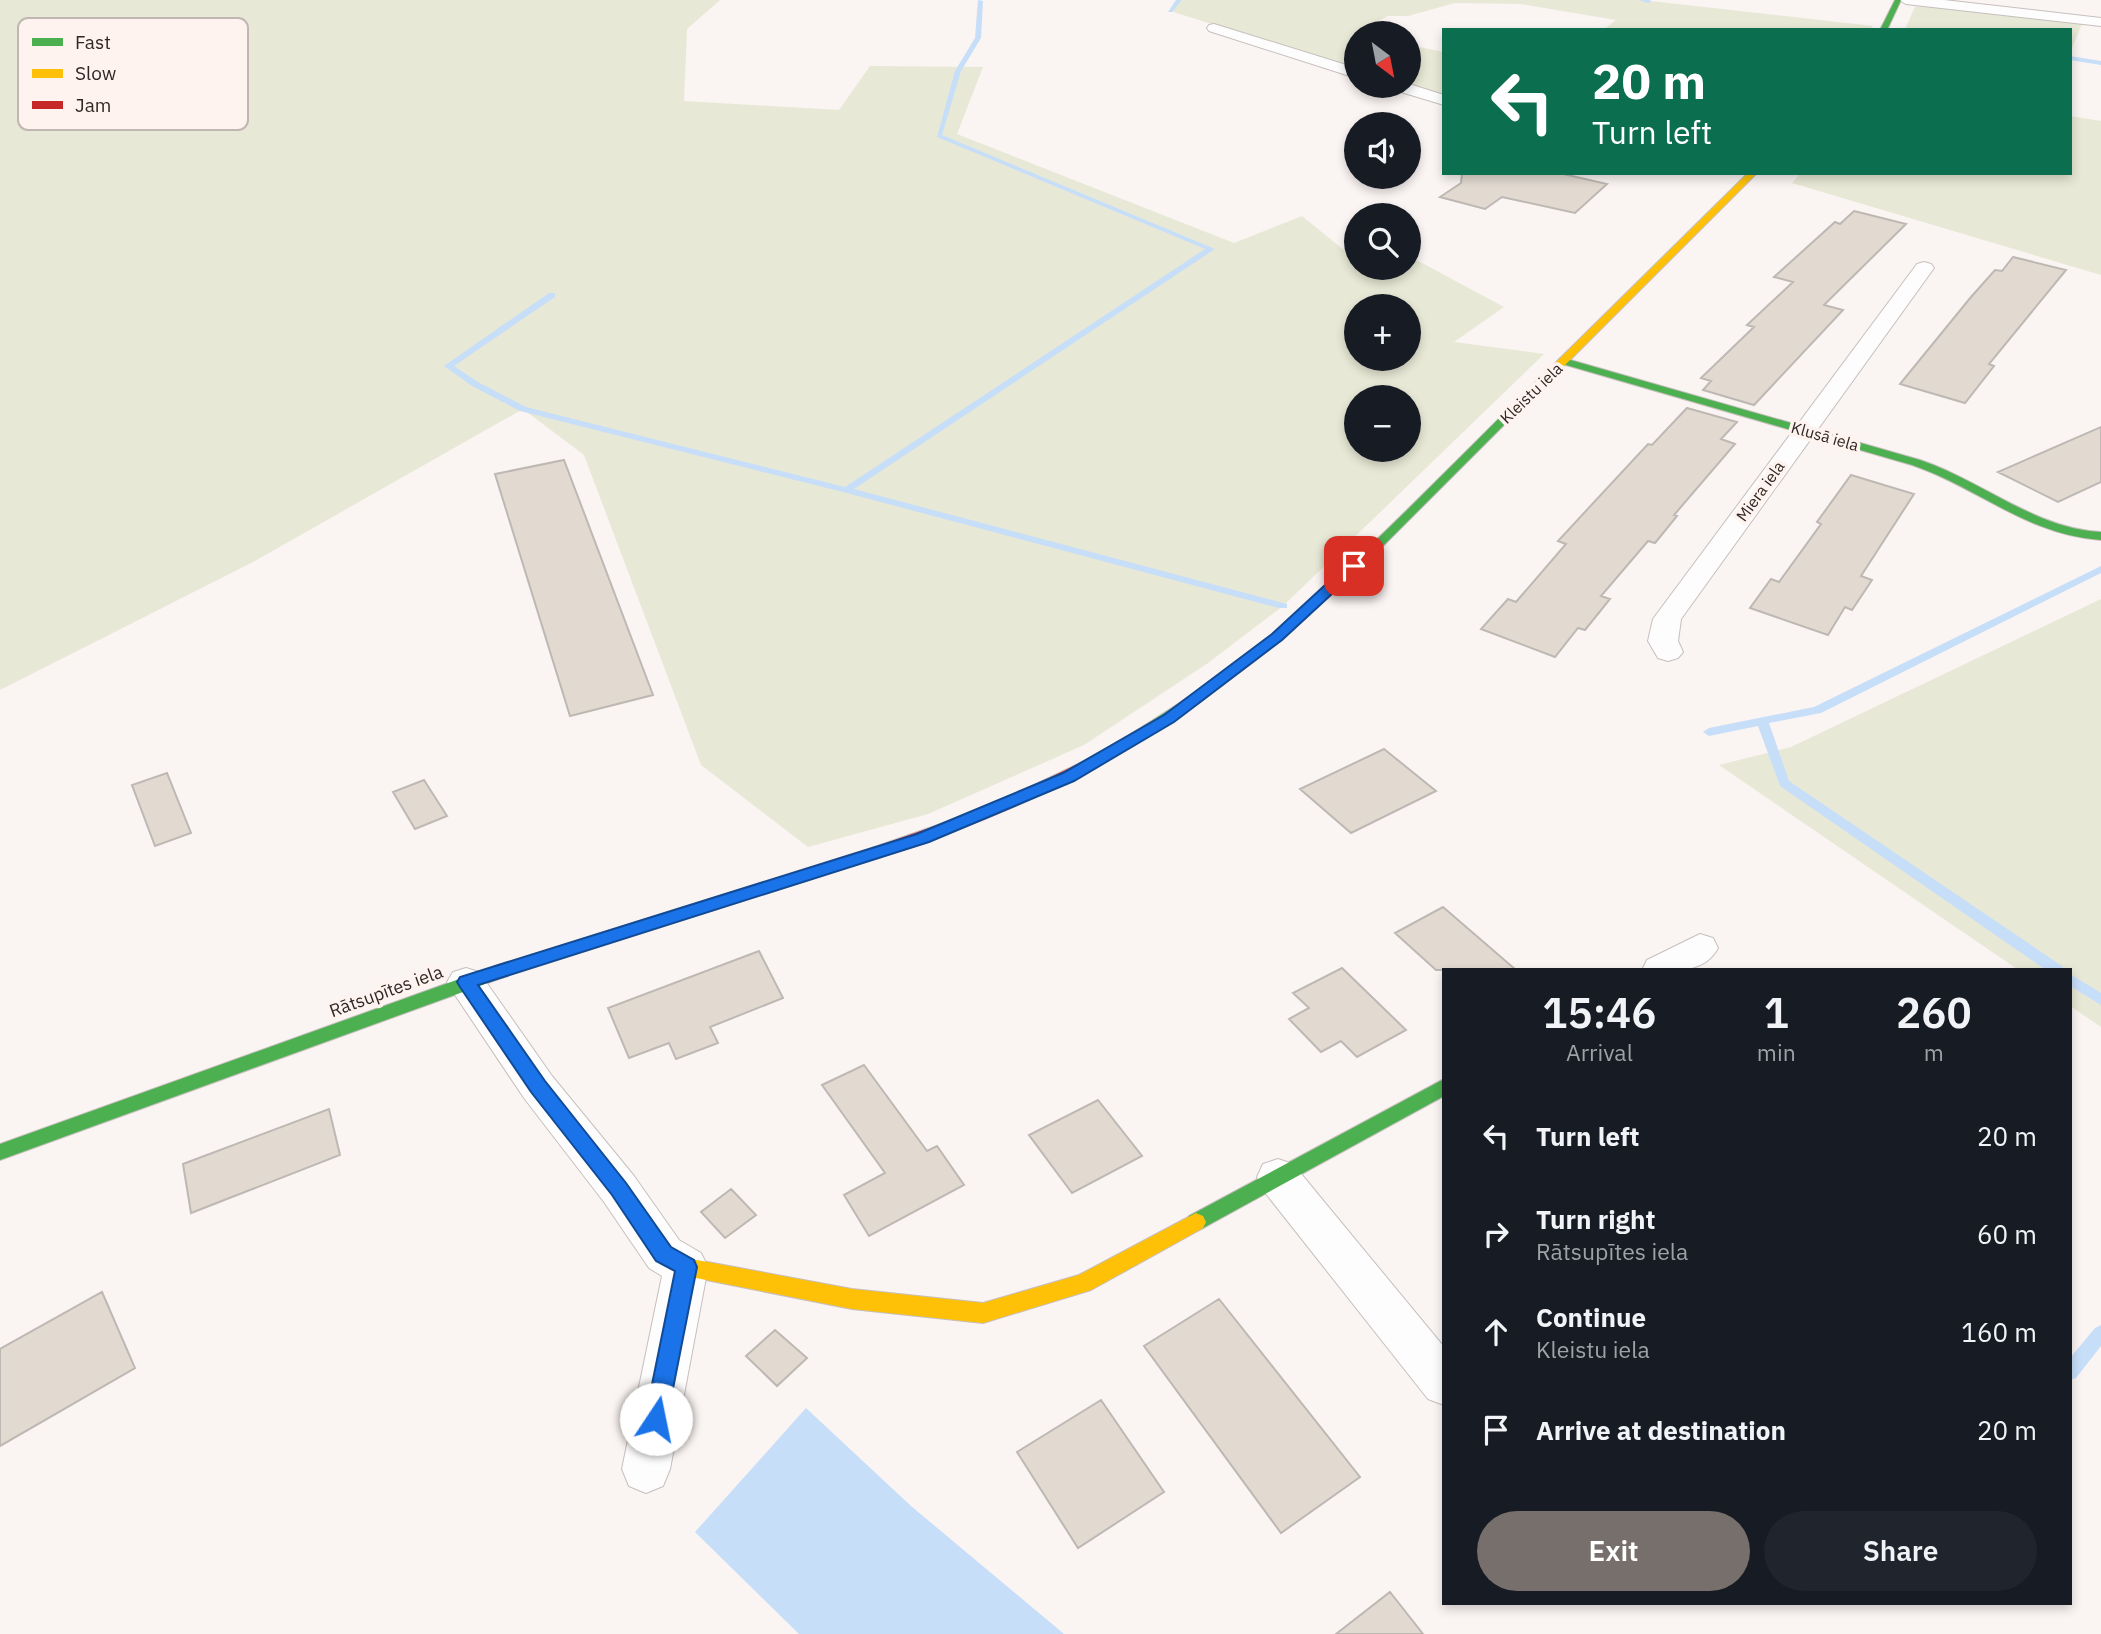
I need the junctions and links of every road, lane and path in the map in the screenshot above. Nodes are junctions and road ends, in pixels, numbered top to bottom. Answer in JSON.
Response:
{"nodes":[{"id":1,"x":1898,"y":0,"type":"edge"},
{"id":2,"x":1906,"y":0,"type":"edge"},
{"id":3,"x":2081,"y":0,"type":"edge"},
{"id":4,"x":2095,"y":22,"type":"edge"},
{"id":5,"x":1214,"y":28,"type":"dead end"},
{"id":6,"x":1884,"y":28,"type":"edge"},
{"id":7,"x":1344,"y":69,"type":"edge"},
{"id":8,"x":1421,"y":93,"type":"edge"},
{"id":9,"x":1442,"y":99,"type":"edge"},
{"id":10,"x":1750,"y":175,"type":"edge"},
{"id":11,"x":1924,"y":268,"type":"dead end"},
{"id":12,"x":1563,"y":361,"type":"junction"},
{"id":13,"x":1804,"y":430,"type":"junction"},
{"id":14,"x":2101,"y":536,"type":"edge"},
{"id":15,"x":1306,"y":610,"type":"joint"},
{"id":16,"x":1668,"y":652,"type":"dead end"},
{"id":17,"x":1700,"y":948,"type":"dead end"},
{"id":18,"x":1664,"y":968,"type":"edge"},
{"id":19,"x":466,"y":982,"type":"junction"},
{"id":20,"x":1442,"y":1088,"type":"edge"},
{"id":21,"x":0,"y":1153,"type":"edge"},
{"id":22,"x":1278,"y":1177,"type":"junction"},
{"id":23,"x":687,"y":1267,"type":"junction"},
{"id":24,"x":1442,"y":1381,"type":"edge"},
{"id":25,"x":646,"y":1469,"type":"dead end"}],
"edges":[{"from":1,"to":6,"type":"street"},
{"from":2,"to":4,"type":"street"},
{"from":3,"to":4,"type":"street"},
{"from":5,"to":7,"type":"street"},
{"from":8,"to":9,"type":"street"},
{"from":10,"to":12,"type":"street","name":"Kleistu iela"},
{"from":11,"to":13,"type":"street","name":"Miera iela"},
{"from":12,"to":13,"type":"street","name":"Klusā iela"},
{"from":12,"to":15,"type":"street","name":"Kleistu iela"},
{"from":13,"to":14,"type":"street","name":"Klusā iela"},
{"from":13,"to":16,"type":"street","name":"Miera iela"},
{"from":15,"to":19,"type":"street","name":"Rātsupītes iela"},
{"from":17,"to":18,"type":"street"},
{"from":19,"to":21,"type":"street","name":"Rātsupītes iela"},
{"from":19,"to":23,"type":"street"},
{"from":20,"to":22,"type":"street"},
{"from":22,"to":23,"type":"street"},
{"from":22,"to":24,"type":"street"},
{"from":23,"to":25,"type":"street"}]}
